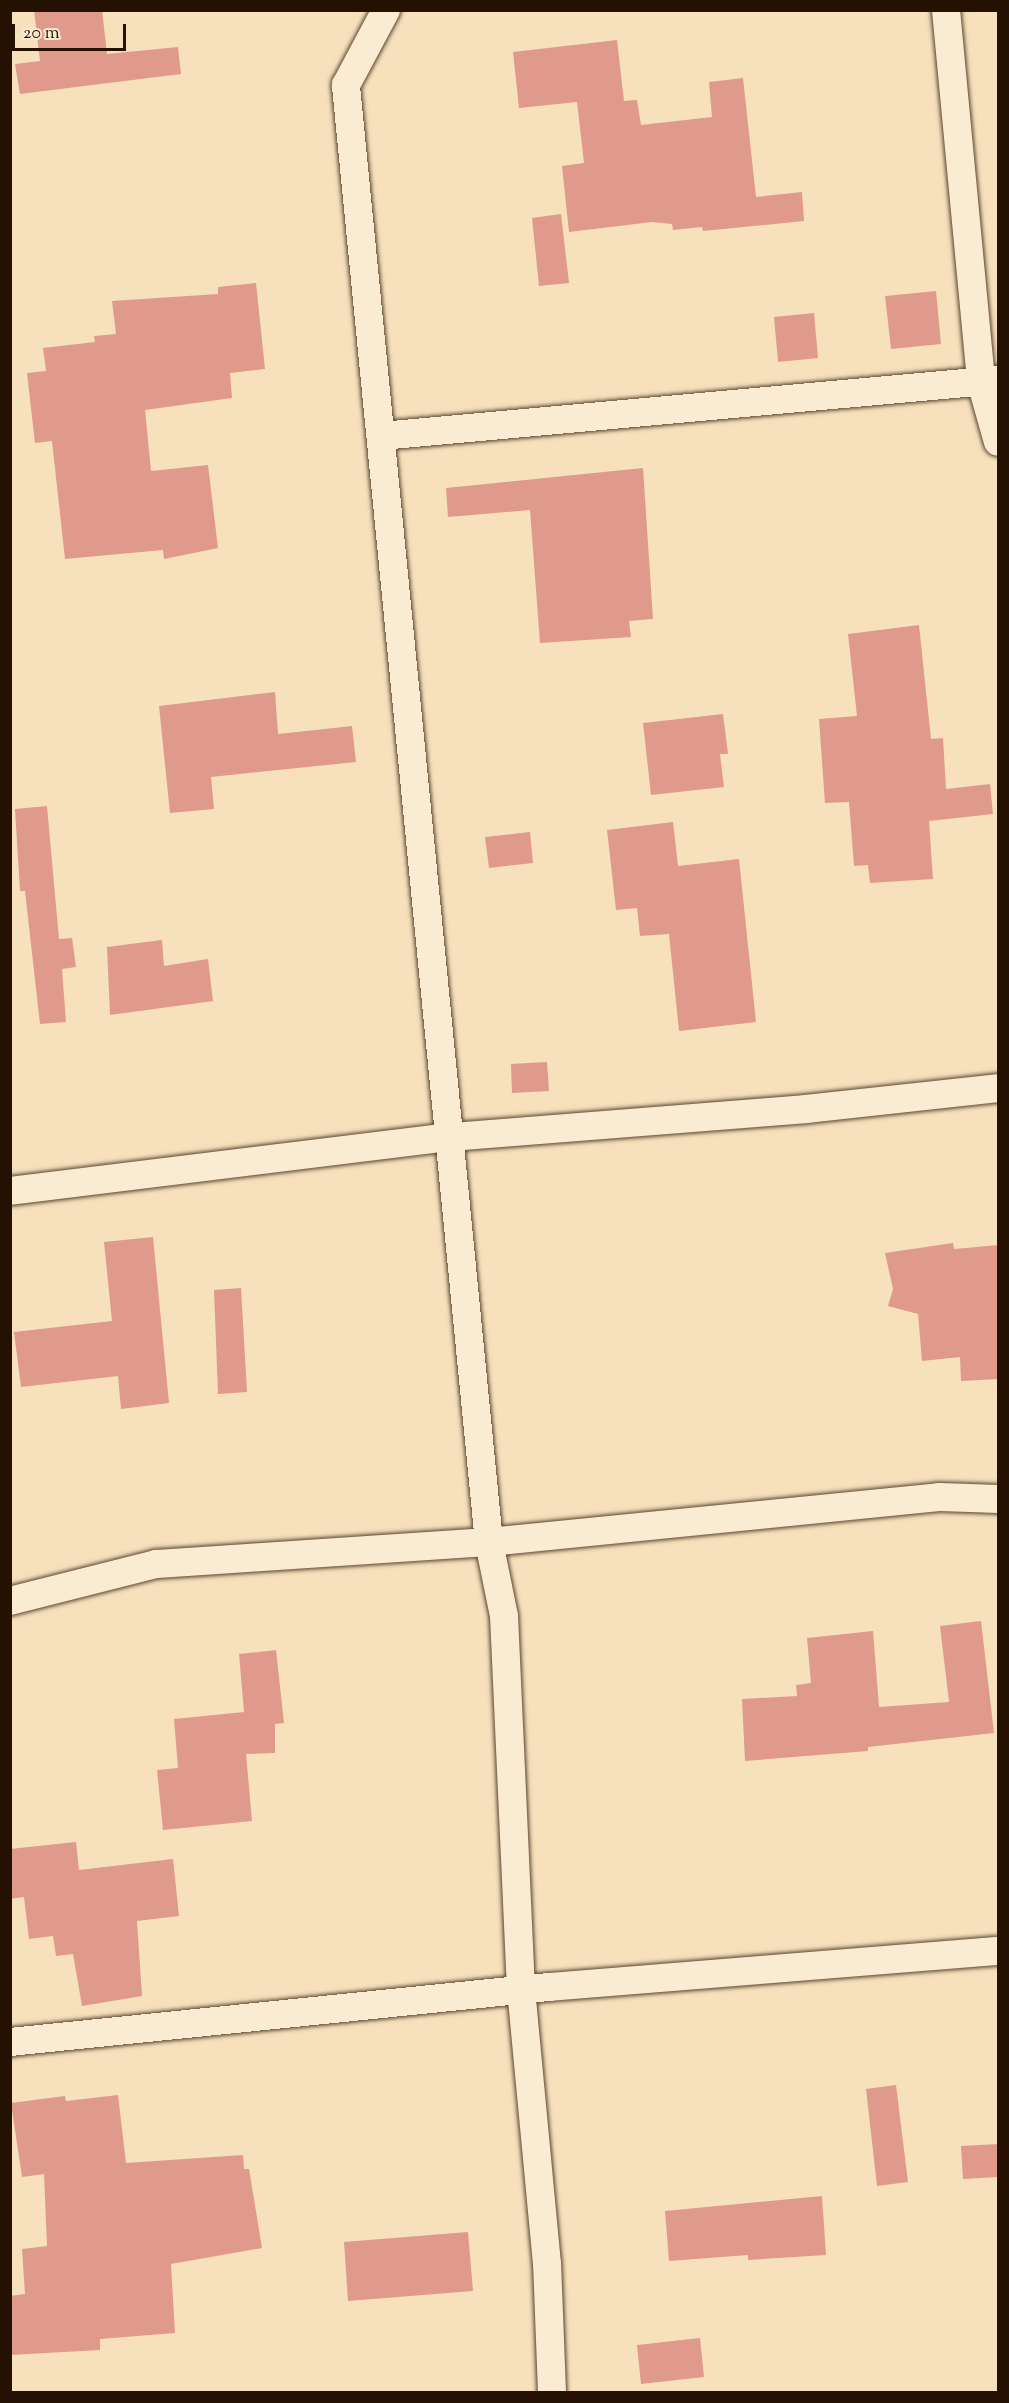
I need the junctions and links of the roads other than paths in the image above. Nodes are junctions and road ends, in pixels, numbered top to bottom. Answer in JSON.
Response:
{"nodes":[{"id":1,"x":386,"y":10,"type":"edge"},
{"id":2,"x":946,"y":10,"type":"edge"},
{"id":3,"x":990,"y":381,"type":"edge"},
{"id":4,"x":381,"y":436,"type":"junction"},
{"id":5,"x":999,"y":442,"type":"edge"},
{"id":6,"x":999,"y":1088,"type":"edge"},
{"id":7,"x":452,"y":1137,"type":"junction"},
{"id":8,"x":10,"y":1191,"type":"edge"},
{"id":9,"x":999,"y":1499,"type":"edge"},
{"id":10,"x":489,"y":1542,"type":"junction"},
{"id":11,"x":10,"y":1601,"type":"edge"},
{"id":12,"x":999,"y":1951,"type":"edge"},
{"id":13,"x":521,"y":1990,"type":"junction"},
{"id":14,"x":10,"y":2042,"type":"edge"},
{"id":15,"x":552,"y":2392,"type":"edge"}],
"edges":[{"from":1,"to":4,"type":"street"},
{"from":2,"to":3,"type":"street"},
{"from":3,"to":4,"type":"street"},
{"from":3,"to":5,"type":"street"},
{"from":4,"to":7,"type":"street"},
{"from":6,"to":7,"type":"street"},
{"from":7,"to":8,"type":"street"},
{"from":7,"to":10,"type":"street"},
{"from":9,"to":10,"type":"street"},
{"from":10,"to":11,"type":"street"},
{"from":10,"to":13,"type":"street"},
{"from":12,"to":13,"type":"street"},
{"from":13,"to":14,"type":"street"},
{"from":13,"to":15,"type":"street"}]}
